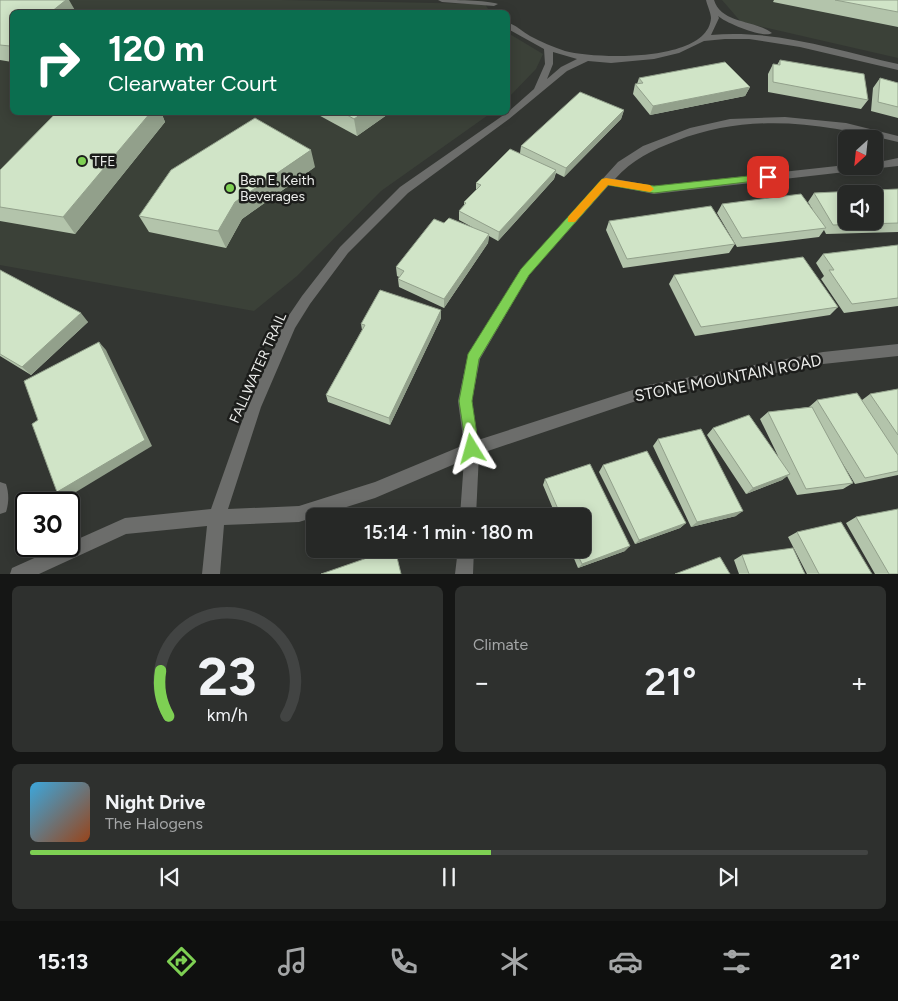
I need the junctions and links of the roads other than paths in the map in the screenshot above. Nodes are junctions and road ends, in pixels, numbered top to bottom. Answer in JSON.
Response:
{"nodes":[{"id":1,"x":442,"y":0,"type":"edge"},
{"id":2,"x":493,"y":2,"type":"edge"},
{"id":3,"x":712,"y":4,"type":"edge"},
{"id":4,"x":510,"y":27,"type":"edge"},
{"id":5,"x":702,"y":39,"type":"junction"},
{"id":6,"x":804,"y":46,"type":"junction"},
{"id":7,"x":548,"y":48,"type":"junction"},
{"id":8,"x":586,"y":58,"type":"junction"},
{"id":9,"x":898,"y":67,"type":"edge"},
{"id":10,"x":537,"y":90,"type":"junction"},
{"id":11,"x":510,"y":114,"type":"edge"},
{"id":12,"x":508,"y":115,"type":"edge"},
{"id":13,"x":898,"y":139,"type":"edge"},
{"id":14,"x":898,"y":162,"type":"edge"},
{"id":15,"x":883,"y":164,"type":"edge"},
{"id":16,"x":838,"y":169,"type":"edge"},
{"id":17,"x":606,"y":181,"type":"junction"},
{"id":18,"x":898,"y":350,"type":"edge"},
{"id":19,"x":472,"y":449,"type":"junction"},
{"id":20,"x":0,"y":490,"type":"edge"},
{"id":21,"x":0,"y":506,"type":"edge"},
{"id":22,"x":468,"y":508,"type":"edge"},
{"id":23,"x":216,"y":519,"type":"junction"},
{"id":24,"x":465,"y":558,"type":"edge"},
{"id":25,"x":18,"y":574,"type":"edge"},
{"id":26,"x":211,"y":574,"type":"edge"},
{"id":27,"x":464,"y":574,"type":"edge"}],
"edges":[{"from":1,"to":2,"type":"street"},
{"from":3,"to":5,"type":"street"},
{"from":3,"to":6,"type":"street"},
{"from":4,"to":7,"type":"street"},
{"from":5,"to":6,"type":"street"},
{"from":5,"to":8,"type":"street"},
{"from":6,"to":9,"type":"street"},
{"from":7,"to":8,"type":"street"},
{"from":7,"to":10,"type":"street","name":"FALLWATER TRAIL"},
{"from":8,"to":10,"type":"street","name":"FALLWATER TRAIL"},
{"from":10,"to":11,"type":"street","name":"FALLWATER TRAIL"},
{"from":12,"to":23,"type":"street","name":"FALLWATER TRAIL"},
{"from":13,"to":17,"type":"street"},
{"from":14,"to":15,"type":"street"},
{"from":16,"to":17,"type":"street"},
{"from":17,"to":19,"type":"street"},
{"from":18,"to":19,"type":"street","name":"STONE MOUNTAIN ROAD"},
{"from":19,"to":22,"type":"street"},
{"from":19,"to":23,"type":"street","name":"STONE MOUNTAIN ROAD"},
{"from":20,"to":21,"type":"street"},
{"from":23,"to":25,"type":"street","name":"STONE MOUNTAIN ROAD"},
{"from":23,"to":26,"type":"street","name":"FALLWATER TRAIL"},
{"from":24,"to":27,"type":"street"}]}
